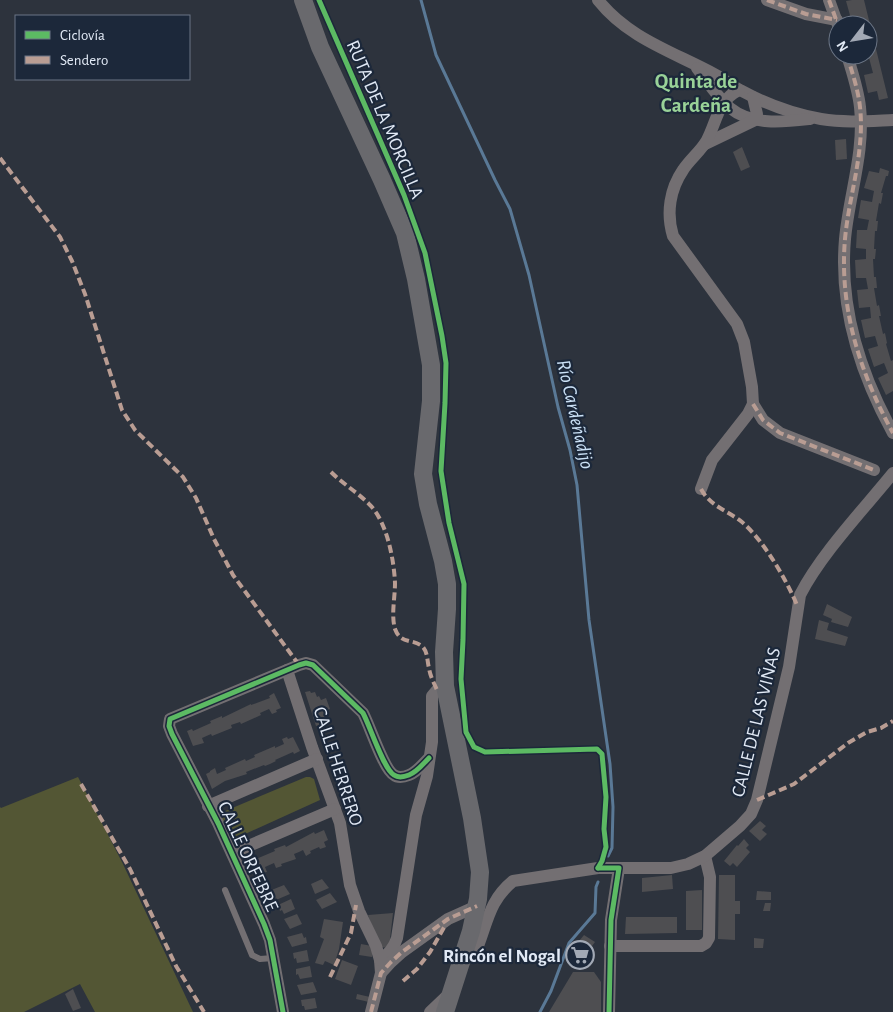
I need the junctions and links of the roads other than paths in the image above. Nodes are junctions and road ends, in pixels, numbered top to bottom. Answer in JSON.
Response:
{"nodes":[{"id":1,"x":303,"y":0,"type":"edge"},
{"id":2,"x":598,"y":0,"type":"edge"},
{"id":3,"x":767,"y":0,"type":"edge"},
{"id":4,"x":828,"y":0,"type":"edge"},
{"id":5,"x":834,"y":15,"type":"edge"},
{"id":6,"x":828,"y":20,"type":"edge"},
{"id":7,"x":850,"y":65,"type":"edge"},
{"id":8,"x":695,"y":66,"type":"junction"},
{"id":9,"x":739,"y":90,"type":"junction"},
{"id":10,"x":753,"y":97,"type":"junction"},
{"id":11,"x":723,"y":102,"type":"junction"},
{"id":12,"x":820,"y":119,"type":"junction"},
{"id":13,"x":755,"y":120,"type":"junction"},
{"id":14,"x":893,"y":120,"type":"edge"},
{"id":15,"x":860,"y":122,"type":"junction"},
{"id":16,"x":705,"y":144,"type":"junction"},
{"id":17,"x":753,"y":404,"type":"junction"},
{"id":18,"x":893,"y":433,"type":"edge"},
{"id":19,"x":874,"y":470,"type":"dead end"},
{"id":20,"x":893,"y":473,"type":"edge"},
{"id":21,"x":701,"y":489,"type":"dead end"},
{"id":22,"x":287,"y":670,"type":"junction"},
{"id":23,"x":444,"y":679,"type":"junction"},
{"id":24,"x":429,"y":758,"type":"junction"},
{"id":25,"x":317,"y":759,"type":"junction"},
{"id":26,"x":208,"y":806,"type":"junction"},
{"id":27,"x":335,"y":809,"type":"junction"},
{"id":28,"x":232,"y":853,"type":"junction"},
{"id":29,"x":705,"y":856,"type":"junction"},
{"id":30,"x":619,"y":868,"type":"junction"},
{"id":31,"x":225,"y":890,"type":"dead end"},
{"id":32,"x":477,"y":906,"type":"junction"},
{"id":33,"x":610,"y":946,"type":"junction"},
{"id":34,"x":465,"y":951,"type":"junction"},
{"id":35,"x":273,"y":958,"type":"junction"},
{"id":36,"x":381,"y":967,"type":"junction"},
{"id":37,"x":450,"y":993,"type":"junction"},
{"id":38,"x":282,"y":1012,"type":"edge"},
{"id":39,"x":371,"y":1012,"type":"edge"},
{"id":40,"x":430,"y":1012,"type":"edge"},
{"id":41,"x":444,"y":1012,"type":"edge"},
{"id":42,"x":610,"y":1012,"type":"edge"}],
"edges":[{"from":1,"to":23,"type":"main road"},
{"from":2,"to":8,"type":"street"},
{"from":3,"to":6,"type":"street"},
{"from":4,"to":5,"type":"street"},
{"from":7,"to":15,"type":"street"},
{"from":8,"to":9,"type":"street"},
{"from":8,"to":11,"type":"street"},
{"from":9,"to":10,"type":"street"},
{"from":9,"to":11,"type":"street"},
{"from":10,"to":12,"type":"street"},
{"from":10,"to":13,"type":"street"},
{"from":11,"to":13,"type":"street"},
{"from":11,"to":16,"type":"street"},
{"from":12,"to":13,"type":"street"},
{"from":12,"to":15,"type":"street"},
{"from":13,"to":16,"type":"street"},
{"from":14,"to":15,"type":"street"},
{"from":15,"to":18,"type":"street"},
{"from":16,"to":17,"type":"street"},
{"from":17,"to":19,"type":"street"},
{"from":17,"to":21,"type":"street"},
{"from":20,"to":29,"type":"street","name":"CALLE DE LAS VIÑAS"},
{"from":22,"to":24,"type":"street"},
{"from":22,"to":25,"type":"street","name":"CALLE HERRERO"},
{"from":22,"to":26,"type":"street","name":"CALLE ORFEBRE"},
{"from":23,"to":24,"type":"street"},
{"from":23,"to":32,"type":"main road"},
{"from":24,"to":36,"type":"street"},
{"from":25,"to":26,"type":"street"},
{"from":25,"to":27,"type":"street","name":"CALLE HERRERO"},
{"from":26,"to":28,"type":"street","name":"CALLE ORFEBRE"},
{"from":27,"to":28,"type":"street"},
{"from":27,"to":36,"type":"street","name":"CALLE HERRERO"},
{"from":28,"to":35,"type":"street","name":"CALLE ORFEBRE"},
{"from":29,"to":30,"type":"street","name":"CALLE DE LAS VIÑAS"},
{"from":29,"to":33,"type":"street"},
{"from":30,"to":33,"type":"street"},
{"from":30,"to":34,"type":"street","name":"CALLE DE LAS VIÑAS"},
{"from":31,"to":35,"type":"lane","name":"CALLE ORFEBRE"},
{"from":32,"to":34,"type":"main road"},
{"from":32,"to":36,"type":"street"},
{"from":33,"to":42,"type":"street"},
{"from":34,"to":37,"type":"main road"},
{"from":35,"to":38,"type":"street","name":"CALLE ORFEBRE"},
{"from":36,"to":39,"type":"street"},
{"from":37,"to":40,"type":"street"},
{"from":37,"to":41,"type":"main road"}]}
